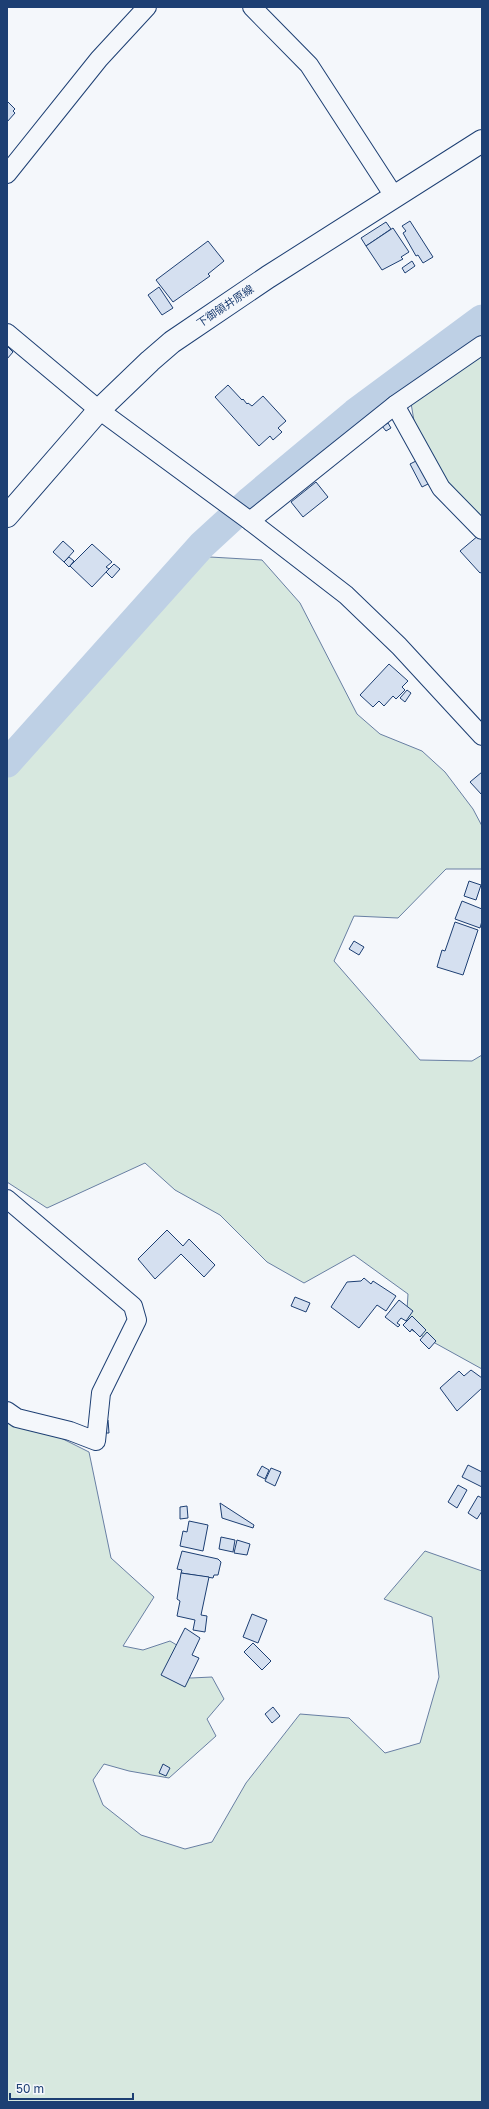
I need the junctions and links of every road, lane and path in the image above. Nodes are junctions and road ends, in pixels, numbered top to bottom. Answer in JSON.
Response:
{"nodes":[{"id":1,"x":147,"y":7,"type":"edge"},
{"id":2,"x":252,"y":7,"type":"edge"},
{"id":3,"x":482,"y":141,"type":"edge"},
{"id":4,"x":7,"y":174,"type":"edge"},
{"id":5,"x":394,"y":196,"type":"junction"},
{"id":6,"x":7,"y":333,"type":"edge"},
{"id":7,"x":482,"y":346,"type":"edge"},
{"id":8,"x":395,"y":405,"type":"junction"},
{"id":9,"x":99,"y":410,"type":"junction"},
{"id":10,"x":7,"y":516,"type":"edge"},
{"id":11,"x":246,"y":518,"type":"junction"},
{"id":12,"x":482,"y":530,"type":"edge"},
{"id":13,"x":482,"y":736,"type":"edge"},
{"id":14,"x":7,"y":1199,"type":"edge"},
{"id":15,"x":7,"y":1411,"type":"edge"}],
"edges":[{"from":1,"to":4,"type":"street"},
{"from":2,"to":5,"type":"street"},
{"from":3,"to":5,"type":"main road","name":"下御領井原線"},
{"from":5,"to":9,"type":"main road","name":"下御領井原線"},
{"from":6,"to":9,"type":"street"},
{"from":7,"to":8,"type":"street"},
{"from":8,"to":11,"type":"street"},
{"from":8,"to":12,"type":"street"},
{"from":9,"to":10,"type":"main road","name":"下御領井原線"},
{"from":9,"to":11,"type":"street"},
{"from":11,"to":13,"type":"street"},
{"from":14,"to":15,"type":"street"}]}
